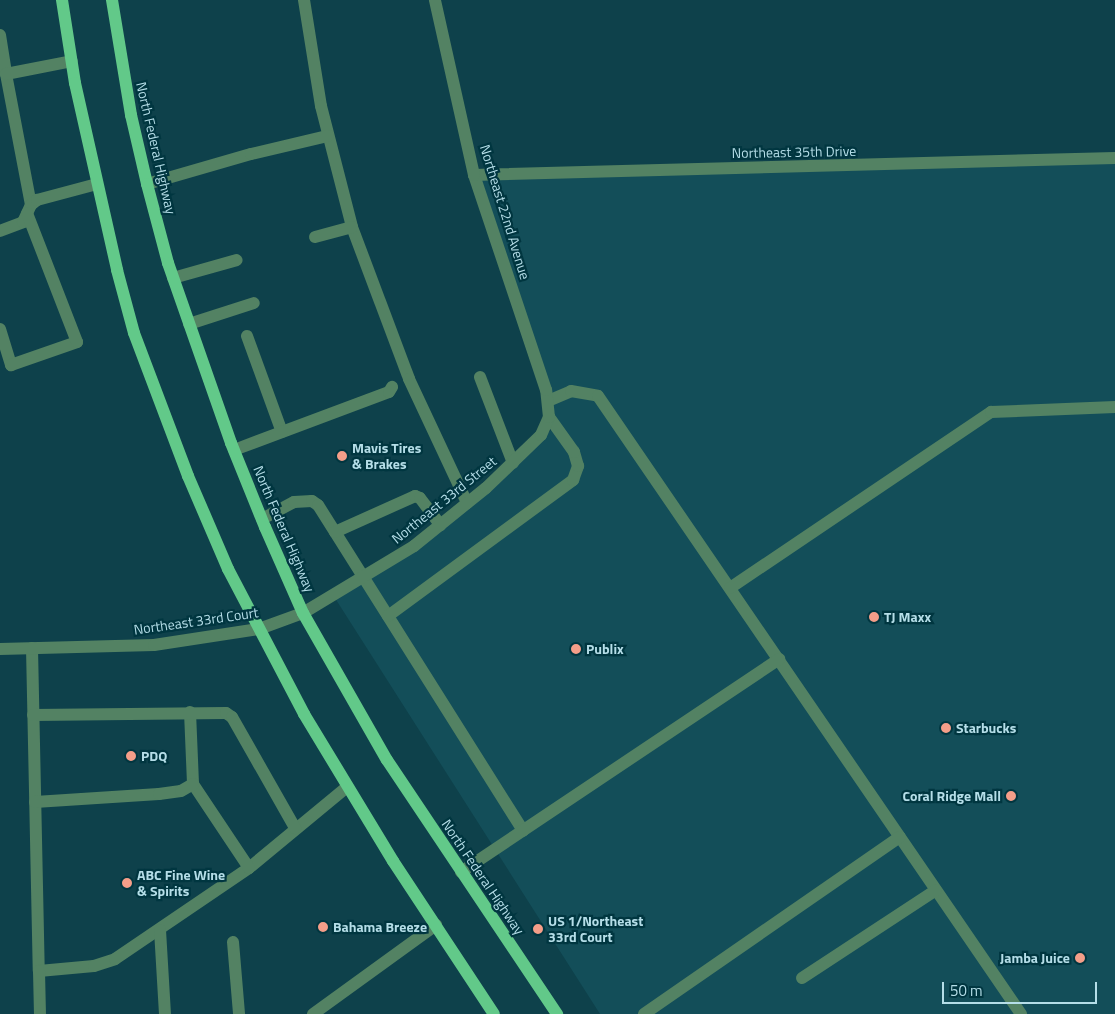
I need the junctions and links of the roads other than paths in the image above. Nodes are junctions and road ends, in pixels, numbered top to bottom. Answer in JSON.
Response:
{"nodes":[{"id":1,"x":62,"y":0,"type":"edge"},
{"id":2,"x":112,"y":0,"type":"edge"},
{"id":3,"x":304,"y":0,"type":"edge"},
{"id":4,"x":435,"y":0,"type":"edge"},
{"id":5,"x":0,"y":35,"type":"edge"},
{"id":6,"x":72,"y":61,"type":"junction"},
{"id":7,"x":6,"y":74,"type":"junction"},
{"id":8,"x":328,"y":136,"type":"junction"},
{"id":9,"x":1115,"y":158,"type":"edge"},
{"id":10,"x":474,"y":175,"type":"junction"},
{"id":11,"x":97,"y":184,"type":"junction"},
{"id":12,"x":147,"y":184,"type":"junction"},
{"id":13,"x":29,"y":209,"type":"junction"},
{"id":14,"x":352,"y":227,"type":"junction"},
{"id":15,"x":0,"y":231,"type":"edge"},
{"id":16,"x":315,"y":237,"type":"dead end"},
{"id":17,"x":237,"y":260,"type":"dead end"},
{"id":18,"x":173,"y":278,"type":"junction"},
{"id":19,"x":254,"y":303,"type":"dead end"},
{"id":20,"x":188,"y":324,"type":"junction"},
{"id":21,"x":0,"y":329,"type":"edge"},
{"id":22,"x":247,"y":336,"type":"dead end"},
{"id":23,"x":5,"y":367,"type":"edge"},
{"id":24,"x":480,"y":377,"type":"dead end"},
{"id":25,"x":392,"y":387,"type":"dead end"},
{"id":26,"x":548,"y":401,"type":"junction"},
{"id":27,"x":1115,"y":407,"type":"edge"},
{"id":28,"x":549,"y":417,"type":"junction"},
{"id":29,"x":282,"y":432,"type":"junction"},
{"id":30,"x":234,"y":450,"type":"junction"},
{"id":31,"x":513,"y":464,"type":"junction"},
{"id":32,"x":467,"y":503,"type":"junction"},
{"id":33,"x":262,"y":519,"type":"junction"},
{"id":34,"x":440,"y":525,"type":"junction"},
{"id":35,"x":336,"y":532,"type":"junction"},
{"id":36,"x":364,"y":577,"type":"junction"},
{"id":37,"x":730,"y":588,"type":"junction"},
{"id":38,"x":304,"y":612,"type":"junction"},
{"id":39,"x":388,"y":616,"type":"junction"},
{"id":40,"x":259,"y":629,"type":"junction"},
{"id":41,"x":32,"y":648,"type":"junction"},
{"id":42,"x":0,"y":649,"type":"edge"},
{"id":43,"x":779,"y":659,"type":"junction"},
{"id":44,"x":190,"y":712,"type":"junction"},
{"id":45,"x":33,"y":715,"type":"junction"},
{"id":46,"x":193,"y":784,"type":"junction"},
{"id":47,"x":347,"y":787,"type":"junction"},
{"id":48,"x":35,"y":802,"type":"junction"},
{"id":49,"x":295,"y":828,"type":"junction"},
{"id":50,"x":523,"y":831,"type":"junction"},
{"id":51,"x":900,"y":837,"type":"junction"},
{"id":52,"x":249,"y":868,"type":"junction"},
{"id":53,"x":461,"y":872,"type":"junction"},
{"id":54,"x":936,"y":890,"type":"junction"},
{"id":55,"x":436,"y":925,"type":"junction"},
{"id":56,"x":160,"y":930,"type":"junction"},
{"id":57,"x":233,"y":942,"type":"dead end"},
{"id":58,"x":39,"y":971,"type":"junction"},
{"id":59,"x":802,"y":978,"type":"dead end"},
{"id":60,"x":40,"y":1014,"type":"edge"},
{"id":61,"x":165,"y":1014,"type":"edge"},
{"id":62,"x":239,"y":1014,"type":"edge"},
{"id":63,"x":314,"y":1014,"type":"edge"},
{"id":64,"x":494,"y":1014,"type":"edge"},
{"id":65,"x":557,"y":1014,"type":"edge"},
{"id":66,"x":644,"y":1014,"type":"edge"},
{"id":67,"x":1021,"y":1014,"type":"edge"}],
"edges":[{"from":1,"to":6,"type":"main road"},
{"from":2,"to":12,"type":"main road","name":"North Federal Highway"},
{"from":3,"to":8,"type":"street"},
{"from":4,"to":10,"type":"street","name":"Northeast 22nd Avenue"},
{"from":5,"to":7,"type":"street"},
{"from":6,"to":7,"type":"street"},
{"from":6,"to":11,"type":"main road"},
{"from":7,"to":13,"type":"street"},
{"from":8,"to":12,"type":"street"},
{"from":8,"to":14,"type":"street"},
{"from":9,"to":10,"type":"street","name":"Northeast 35th Drive"},
{"from":10,"to":26,"type":"street","name":"Northeast 22nd Avenue"},
{"from":11,"to":13,"type":"street"},
{"from":11,"to":40,"type":"main road"},
{"from":12,"to":18,"type":"main road","name":"North Federal Highway"},
{"from":13,"to":15,"type":"street"},
{"from":13,"to":23,"type":"street"},
{"from":14,"to":16,"type":"street"},
{"from":14,"to":32,"type":"street"},
{"from":17,"to":18,"type":"street"},
{"from":18,"to":20,"type":"main road","name":"North Federal Highway"},
{"from":19,"to":20,"type":"street"},
{"from":20,"to":30,"type":"main road","name":"North Federal Highway"},
{"from":21,"to":23,"type":"street"},
{"from":22,"to":29,"type":"street"},
{"from":24,"to":31,"type":"street"},
{"from":25,"to":29,"type":"street"},
{"from":26,"to":28,"type":"street"},
{"from":26,"to":37,"type":"street"},
{"from":27,"to":37,"type":"street"},
{"from":28,"to":31,"type":"street","name":"Northeast 33rd Street"},
{"from":28,"to":39,"type":"street"},
{"from":29,"to":30,"type":"street"},
{"from":30,"to":33,"type":"main road","name":"North Federal Highway"},
{"from":31,"to":32,"type":"street","name":"Northeast 33rd Street"},
{"from":32,"to":34,"type":"street","name":"Northeast 33rd Street"},
{"from":33,"to":35,"type":"street"},
{"from":33,"to":38,"type":"main road","name":"North Federal Highway"},
{"from":34,"to":35,"type":"street"},
{"from":34,"to":36,"type":"street","name":"Northeast 33rd Street"},
{"from":35,"to":36,"type":"street"},
{"from":36,"to":38,"type":"street","name":"Northeast 33rd Street"},
{"from":36,"to":39,"type":"street"},
{"from":37,"to":43,"type":"street"},
{"from":38,"to":40,"type":"street","name":"Northeast 33rd Court"},
{"from":38,"to":53,"type":"main road","name":"North Federal Highway"},
{"from":39,"to":50,"type":"street"},
{"from":40,"to":41,"type":"street","name":"Northeast 33rd Court"},
{"from":40,"to":47,"type":"main road"},
{"from":41,"to":42,"type":"street","name":"Northeast 33rd Court"},
{"from":41,"to":45,"type":"street"},
{"from":43,"to":50,"type":"street"},
{"from":43,"to":51,"type":"street"},
{"from":44,"to":45,"type":"street"},
{"from":44,"to":46,"type":"street"},
{"from":44,"to":49,"type":"street"},
{"from":45,"to":48,"type":"street"},
{"from":46,"to":48,"type":"street"},
{"from":46,"to":52,"type":"street"},
{"from":47,"to":49,"type":"street"},
{"from":47,"to":55,"type":"main road"},
{"from":48,"to":58,"type":"street"},
{"from":49,"to":52,"type":"street"},
{"from":50,"to":53,"type":"street"},
{"from":51,"to":54,"type":"street"},
{"from":51,"to":66,"type":"street"},
{"from":52,"to":56,"type":"street"},
{"from":53,"to":65,"type":"main road","name":"North Federal Highway"},
{"from":54,"to":59,"type":"street"},
{"from":54,"to":67,"type":"street"},
{"from":55,"to":63,"type":"street"},
{"from":55,"to":64,"type":"main road"},
{"from":56,"to":58,"type":"street"},
{"from":56,"to":61,"type":"street"},
{"from":57,"to":62,"type":"street"},
{"from":58,"to":60,"type":"street"}]}
